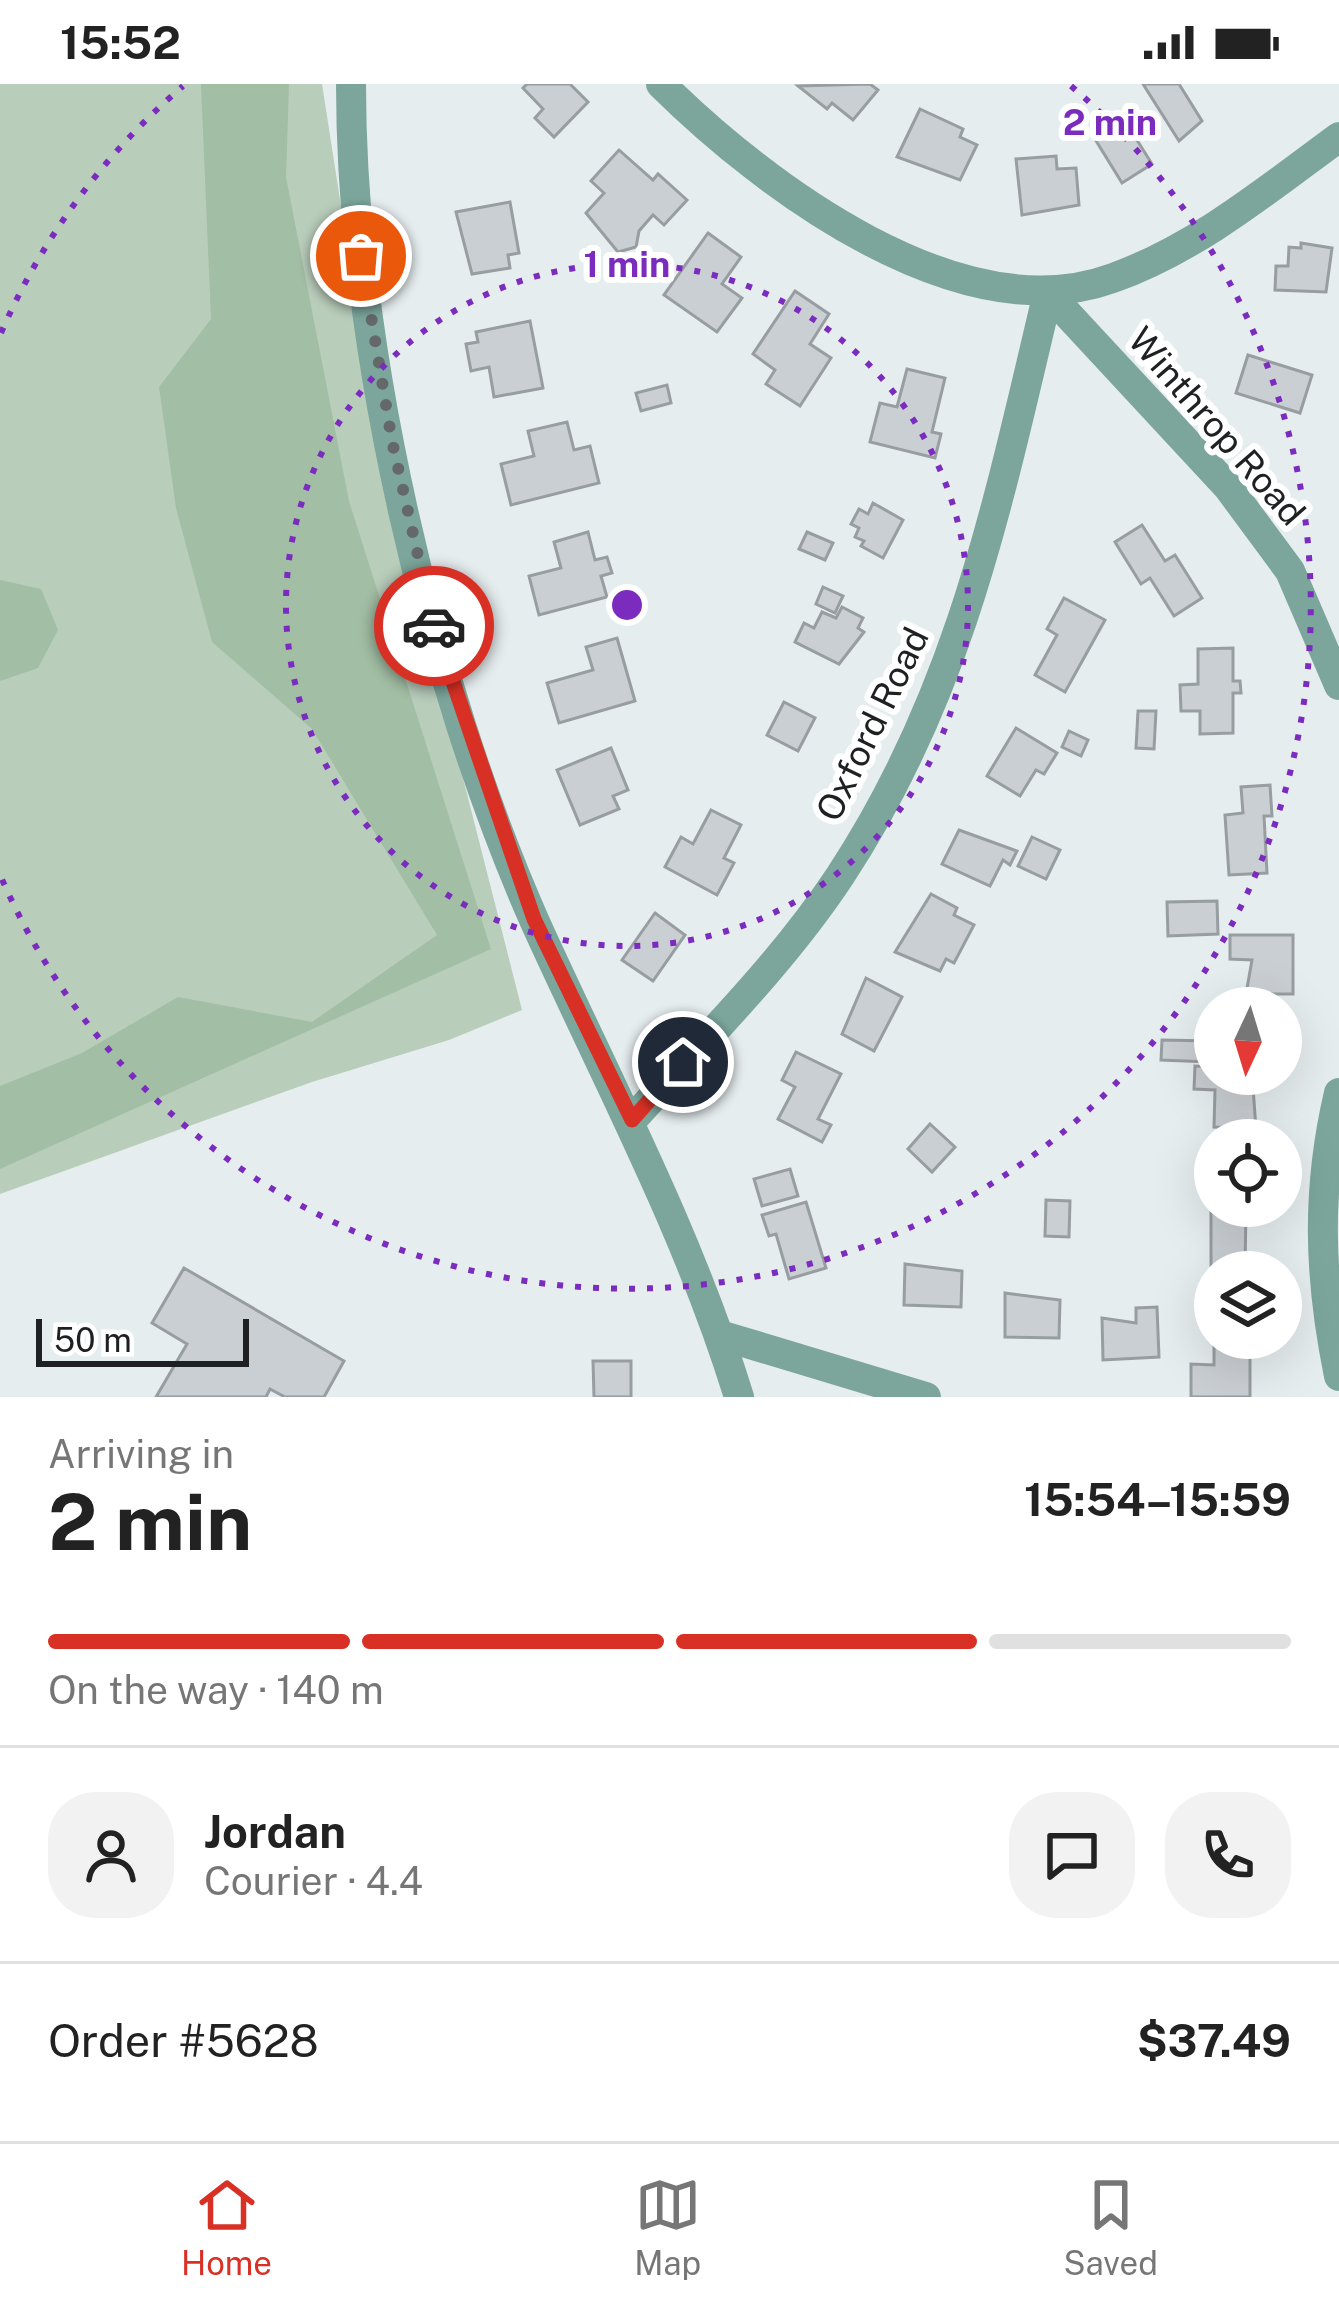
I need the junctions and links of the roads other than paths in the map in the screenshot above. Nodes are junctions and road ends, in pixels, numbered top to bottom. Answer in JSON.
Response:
{"nodes":[{"id":1,"x":351,"y":84,"type":"edge"},
{"id":2,"x":661,"y":84,"type":"edge"},
{"id":3,"x":1339,"y":137,"type":"edge"},
{"id":4,"x":1048,"y":293,"type":"junction"},
{"id":5,"x":1339,"y":686,"type":"edge"},
{"id":6,"x":1339,"y":1093,"type":"edge"},
{"id":7,"x":632,"y":1120,"type":"junction"},
{"id":8,"x":720,"y":1335,"type":"junction"},
{"id":9,"x":1339,"y":1376,"type":"edge"},
{"id":10,"x":739,"y":1397,"type":"edge"},
{"id":11,"x":926,"y":1397,"type":"edge"}],
"edges":[{"from":1,"to":7,"type":"street"},
{"from":2,"to":4,"type":"street"},
{"from":3,"to":4,"type":"street"},
{"from":4,"to":5,"type":"street","name":"Winthrop Road"},
{"from":4,"to":7,"type":"street","name":"Oxford Road"},
{"from":6,"to":9,"type":"street"},
{"from":7,"to":8,"type":"street"},
{"from":8,"to":10,"type":"street"},
{"from":8,"to":11,"type":"street"}]}
